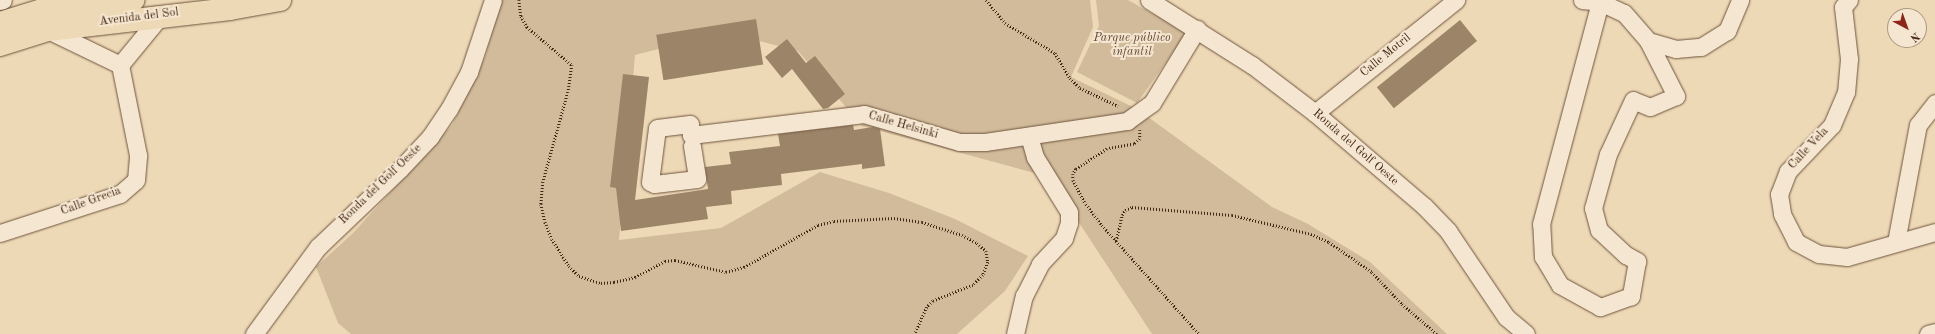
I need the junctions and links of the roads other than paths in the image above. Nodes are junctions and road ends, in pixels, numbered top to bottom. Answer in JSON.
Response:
{"nodes":[{"id":1,"x":3,"y":0,"type":"edge"},
{"id":2,"x":133,"y":0,"type":"edge"},
{"id":3,"x":280,"y":0,"type":"edge"},
{"id":4,"x":494,"y":0,"type":"edge"},
{"id":5,"x":1149,"y":0,"type":"edge"},
{"id":6,"x":1456,"y":0,"type":"edge"},
{"id":7,"x":1582,"y":0,"type":"edge"},
{"id":8,"x":1740,"y":0,"type":"edge"},
{"id":9,"x":1849,"y":0,"type":"edge"},
{"id":10,"x":0,"y":1,"type":"edge"},
{"id":11,"x":1600,"y":2,"type":"junction"},
{"id":12,"x":161,"y":15,"type":"junction"},
{"id":13,"x":0,"y":23,"type":"edge"},
{"id":14,"x":1198,"y":29,"type":"junction"},
{"id":15,"x":48,"y":30,"type":"junction"},
{"id":16,"x":1648,"y":41,"type":"junction"},
{"id":17,"x":0,"y":45,"type":"edge"},
{"id":18,"x":120,"y":64,"type":"junction"},
{"id":19,"x":1935,"y":103,"type":"edge"},
{"id":20,"x":1315,"y":113,"type":"junction"},
{"id":21,"x":1029,"y":136,"type":"junction"},
{"id":22,"x":692,"y":146,"type":"dead end"},
{"id":23,"x":1935,"y":232,"type":"edge"},
{"id":24,"x":0,"y":233,"type":"edge"},
{"id":25,"x":1896,"y":242,"type":"junction"},
{"id":26,"x":1935,"y":332,"type":"edge"},
{"id":27,"x":254,"y":334,"type":"edge"},
{"id":28,"x":1015,"y":334,"type":"edge"},
{"id":29,"x":1526,"y":334,"type":"edge"},
{"id":30,"x":1928,"y":334,"type":"edge"}],
"edges":[{"from":1,"to":10,"type":"street"},
{"from":2,"to":13,"type":"main road","name":"Avenida del Sol"},
{"from":3,"to":12,"type":"main road","name":"Avenida del Sol"},
{"from":4,"to":27,"type":"street","name":"Ronda del Golf Oeste"},
{"from":5,"to":14,"type":"street","name":"Ronda del Golf Oeste"},
{"from":6,"to":20,"type":"street","name":"Calle Motril"},
{"from":7,"to":11,"type":"street"},
{"from":8,"to":16,"type":"street"},
{"from":9,"to":25,"type":"street","name":"Calle Vela"},
{"from":11,"to":16,"type":"street"},
{"from":11,"to":16,"type":"street"},
{"from":12,"to":15,"type":"main road","name":"Avenida del Sol"},
{"from":12,"to":18,"type":"street"},
{"from":14,"to":20,"type":"street","name":"Ronda del Golf Oeste"},
{"from":14,"to":21,"type":"street","name":"Calle Helsinki"},
{"from":15,"to":17,"type":"main road","name":"Avenida del Sol"},
{"from":15,"to":18,"type":"street"},
{"from":18,"to":24,"type":"street","name":"Calle Grecia"},
{"from":19,"to":25,"type":"street"},
{"from":20,"to":29,"type":"street","name":"Ronda del Golf Oeste"},
{"from":21,"to":22,"type":"street","name":"Calle Helsinki"},
{"from":21,"to":28,"type":"street"},
{"from":23,"to":25,"type":"street","name":"Calle Vela"},
{"from":26,"to":30,"type":"street"}]}
